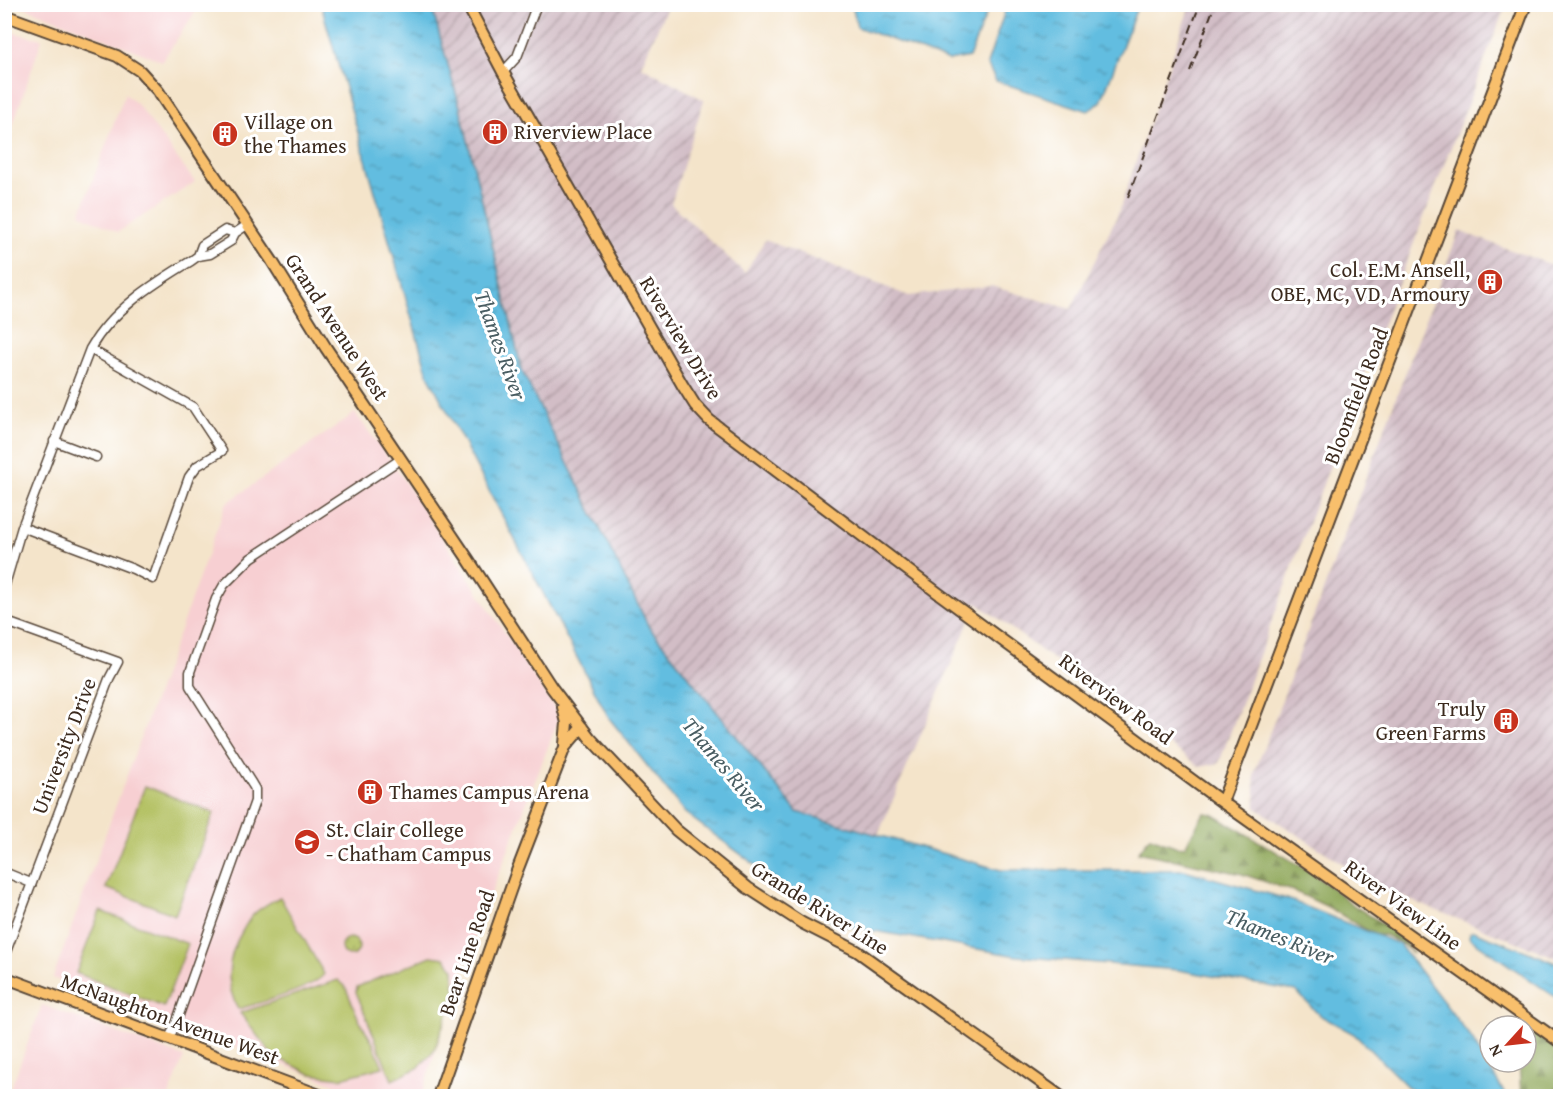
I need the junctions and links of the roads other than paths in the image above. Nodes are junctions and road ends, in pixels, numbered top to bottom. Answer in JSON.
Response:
{"nodes":[{"id":1,"x":467,"y":4,"type":"edge"},
{"id":2,"x":537,"y":4,"type":"edge"},
{"id":3,"x":1526,"y":4,"type":"edge"},
{"id":4,"x":4,"y":15,"type":"edge"},
{"id":5,"x":503,"y":72,"type":"junction"},
{"id":6,"x":247,"y":225,"type":"junction"},
{"id":7,"x":90,"y":349,"type":"junction"},
{"id":8,"x":54,"y":441,"type":"junction"},
{"id":9,"x":96,"y":456,"type":"dead end"},
{"id":10,"x":401,"y":459,"type":"junction"},
{"id":11,"x":22,"y":526,"type":"junction"},
{"id":12,"x":4,"y":588,"type":"edge"},
{"id":13,"x":4,"y":621,"type":"edge"},
{"id":14,"x":986,"y":628,"type":"joint"},
{"id":15,"x":558,"y":696,"type":"junction"},
{"id":16,"x":582,"y":727,"type":"junction"},
{"id":17,"x":565,"y":747,"type":"junction"},
{"id":18,"x":1222,"y":802,"type":"junction"},
{"id":19,"x":4,"y":872,"type":"edge"},
{"id":20,"x":31,"y":883,"type":"junction"},
{"id":21,"x":4,"y":957,"type":"edge"},
{"id":22,"x":4,"y":977,"type":"edge"},
{"id":23,"x":169,"y":1038,"type":"junction"},
{"id":24,"x":1560,"y":1042,"type":"edge"},
{"id":25,"x":322,"y":1096,"type":"edge"},
{"id":26,"x":438,"y":1096,"type":"edge"},
{"id":27,"x":1060,"y":1096,"type":"edge"}],
"edges":[{"from":1,"to":5,"type":"main road","name":"Riverview Drive"},
{"from":2,"to":5,"type":"street"},
{"from":3,"to":18,"type":"main road","name":"Bloomfield Road"},
{"from":4,"to":6,"type":"main road","name":"Grand Avenue West"},
{"from":5,"to":14,"type":"main road","name":"Riverview Drive"},
{"from":6,"to":7,"type":"street"},
{"from":6,"to":10,"type":"main road","name":"Grand Avenue West"},
{"from":7,"to":8,"type":"street"},
{"from":7,"to":11,"type":"street"},
{"from":8,"to":9,"type":"street"},
{"from":8,"to":11,"type":"street"},
{"from":10,"to":15,"type":"main road","name":"Grand Avenue West"},
{"from":10,"to":23,"type":"street"},
{"from":11,"to":12,"type":"street"},
{"from":13,"to":20,"type":"street","name":"University Drive"},
{"from":14,"to":18,"type":"main road","name":"Riverview Road"},
{"from":15,"to":16,"type":"main road","name":"Grand Avenue West"},
{"from":15,"to":17,"type":"main road"},
{"from":16,"to":17,"type":"main road","name":"Bear Line Road"},
{"from":16,"to":27,"type":"main road","name":"Grande River Line"},
{"from":17,"to":26,"type":"main road","name":"Bear Line Road"},
{"from":18,"to":24,"type":"main road","name":"River View Line"},
{"from":19,"to":20,"type":"street"},
{"from":20,"to":21,"type":"street","name":"University Drive"},
{"from":22,"to":23,"type":"main road","name":"McNaughton Avenue West"},
{"from":23,"to":25,"type":"main road","name":"McNaughton Avenue West"}]}
